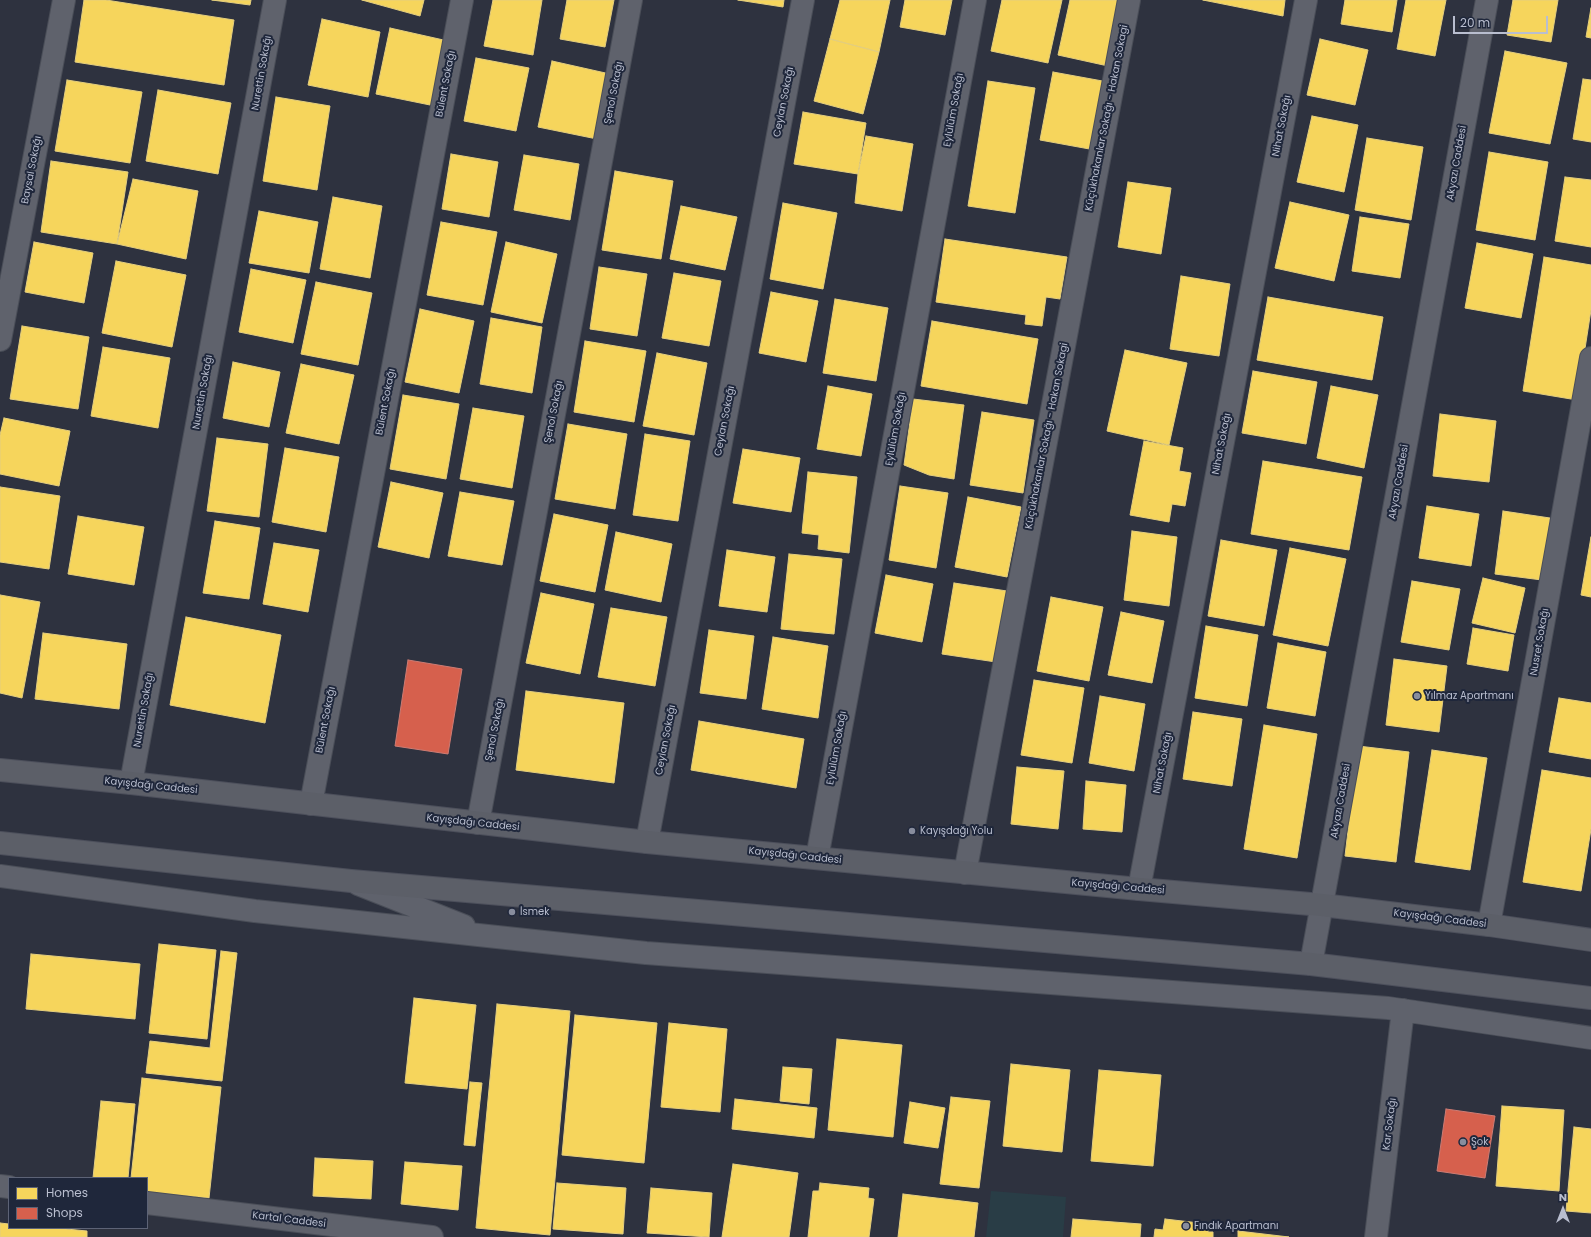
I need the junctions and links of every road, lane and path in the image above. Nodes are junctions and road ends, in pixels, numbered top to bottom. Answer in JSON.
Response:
{"nodes":[{"id":1,"x":64,"y":0,"type":"edge"},
{"id":2,"x":275,"y":0,"type":"edge"},
{"id":3,"x":462,"y":0,"type":"edge"},
{"id":4,"x":631,"y":0,"type":"edge"},
{"id":5,"x":803,"y":0,"type":"edge"},
{"id":6,"x":975,"y":0,"type":"edge"},
{"id":7,"x":1129,"y":0,"type":"edge"},
{"id":8,"x":1306,"y":0,"type":"edge"},
{"id":9,"x":1487,"y":0,"type":"edge"},
{"id":10,"x":0,"y":340,"type":"edge"},
{"id":11,"x":1591,"y":358,"type":"edge"},
{"id":12,"x":0,"y":770,"type":"edge"},
{"id":13,"x":131,"y":784,"type":"junction"},
{"id":14,"x":311,"y":804,"type":"junction"},
{"id":15,"x":478,"y":823,"type":"junction"},
{"id":16,"x":647,"y":842,"type":"junction"},
{"id":17,"x":0,"y":843,"type":"edge"},
{"id":18,"x":817,"y":858,"type":"junction"},
{"id":19,"x":965,"y":873,"type":"junction"},
{"id":20,"x":0,"y":876,"type":"edge"},
{"id":21,"x":351,"y":881,"type":"junction"},
{"id":22,"x":1139,"y":889,"type":"junction"},
{"id":23,"x":1322,"y":905,"type":"junction"},
{"id":24,"x":1489,"y":925,"type":"junction"},
{"id":25,"x":491,"y":936,"type":"junction"},
{"id":26,"x":1591,"y":940,"type":"edge"},
{"id":27,"x":1311,"y":964,"type":"junction"},
{"id":28,"x":1591,"y":998,"type":"edge"},
{"id":29,"x":1404,"y":1010,"type":"junction"},
{"id":30,"x":1591,"y":1038,"type":"edge"},
{"id":31,"x":148,"y":1204,"type":"edge"},
{"id":32,"x":432,"y":1237,"type":"edge"},
{"id":33,"x":1376,"y":1237,"type":"edge"}],
"edges":[{"from":1,"to":10,"type":"street","name":"Baysal Sokağı"},
{"from":2,"to":13,"type":"street","name":"Nurettin Sokağı"},
{"from":3,"to":14,"type":"street","name":"Bülent Sokağı"},
{"from":4,"to":15,"type":"street","name":"Şenol Sokağı"},
{"from":5,"to":16,"type":"street","name":"Ceylan Sokağı"},
{"from":6,"to":18,"type":"street","name":"Eylülüm Sokağı"},
{"from":7,"to":19,"type":"street","name":"Küçükhakanlar Sokağı - Hakan Sokagi"},
{"from":8,"to":22,"type":"street","name":"Nihat Sokağı"},
{"from":9,"to":23,"type":"street","name":"Akyazı Caddesi"},
{"from":11,"to":24,"type":"street","name":"Nusret Sokağı"},
{"from":12,"to":13,"type":"main road","name":"Kayışdağı Caddesi"},
{"from":13,"to":14,"type":"main road","name":"Kayışdağı Caddesi"},
{"from":14,"to":15,"type":"main road","name":"Kayışdağı Caddesi"},
{"from":15,"to":16,"type":"main road","name":"Kayışdağı Caddesi"},
{"from":16,"to":18,"type":"main road","name":"Kayışdağı Caddesi"},
{"from":17,"to":21,"type":"main road"},
{"from":18,"to":19,"type":"main road","name":"Kayışdağı Caddesi"},
{"from":19,"to":22,"type":"main road","name":"Kayışdağı Caddesi"},
{"from":20,"to":25,"type":"street"},
{"from":21,"to":25,"type":"street"},
{"from":21,"to":27,"type":"main road"},
{"from":22,"to":23,"type":"main road","name":"Kayışdağı Caddesi"},
{"from":23,"to":24,"type":"main road","name":"Kayışdağı Caddesi"},
{"from":23,"to":27,"type":"street","name":"Akyazı Caddesi"},
{"from":24,"to":26,"type":"main road","name":"Kayışdağı Caddesi"},
{"from":25,"to":29,"type":"street"},
{"from":27,"to":28,"type":"main road"},
{"from":29,"to":30,"type":"street"},
{"from":29,"to":33,"type":"street","name":"Kar Sokağı"},
{"from":31,"to":32,"type":"street","name":"Kartal Caddesi"}]}
